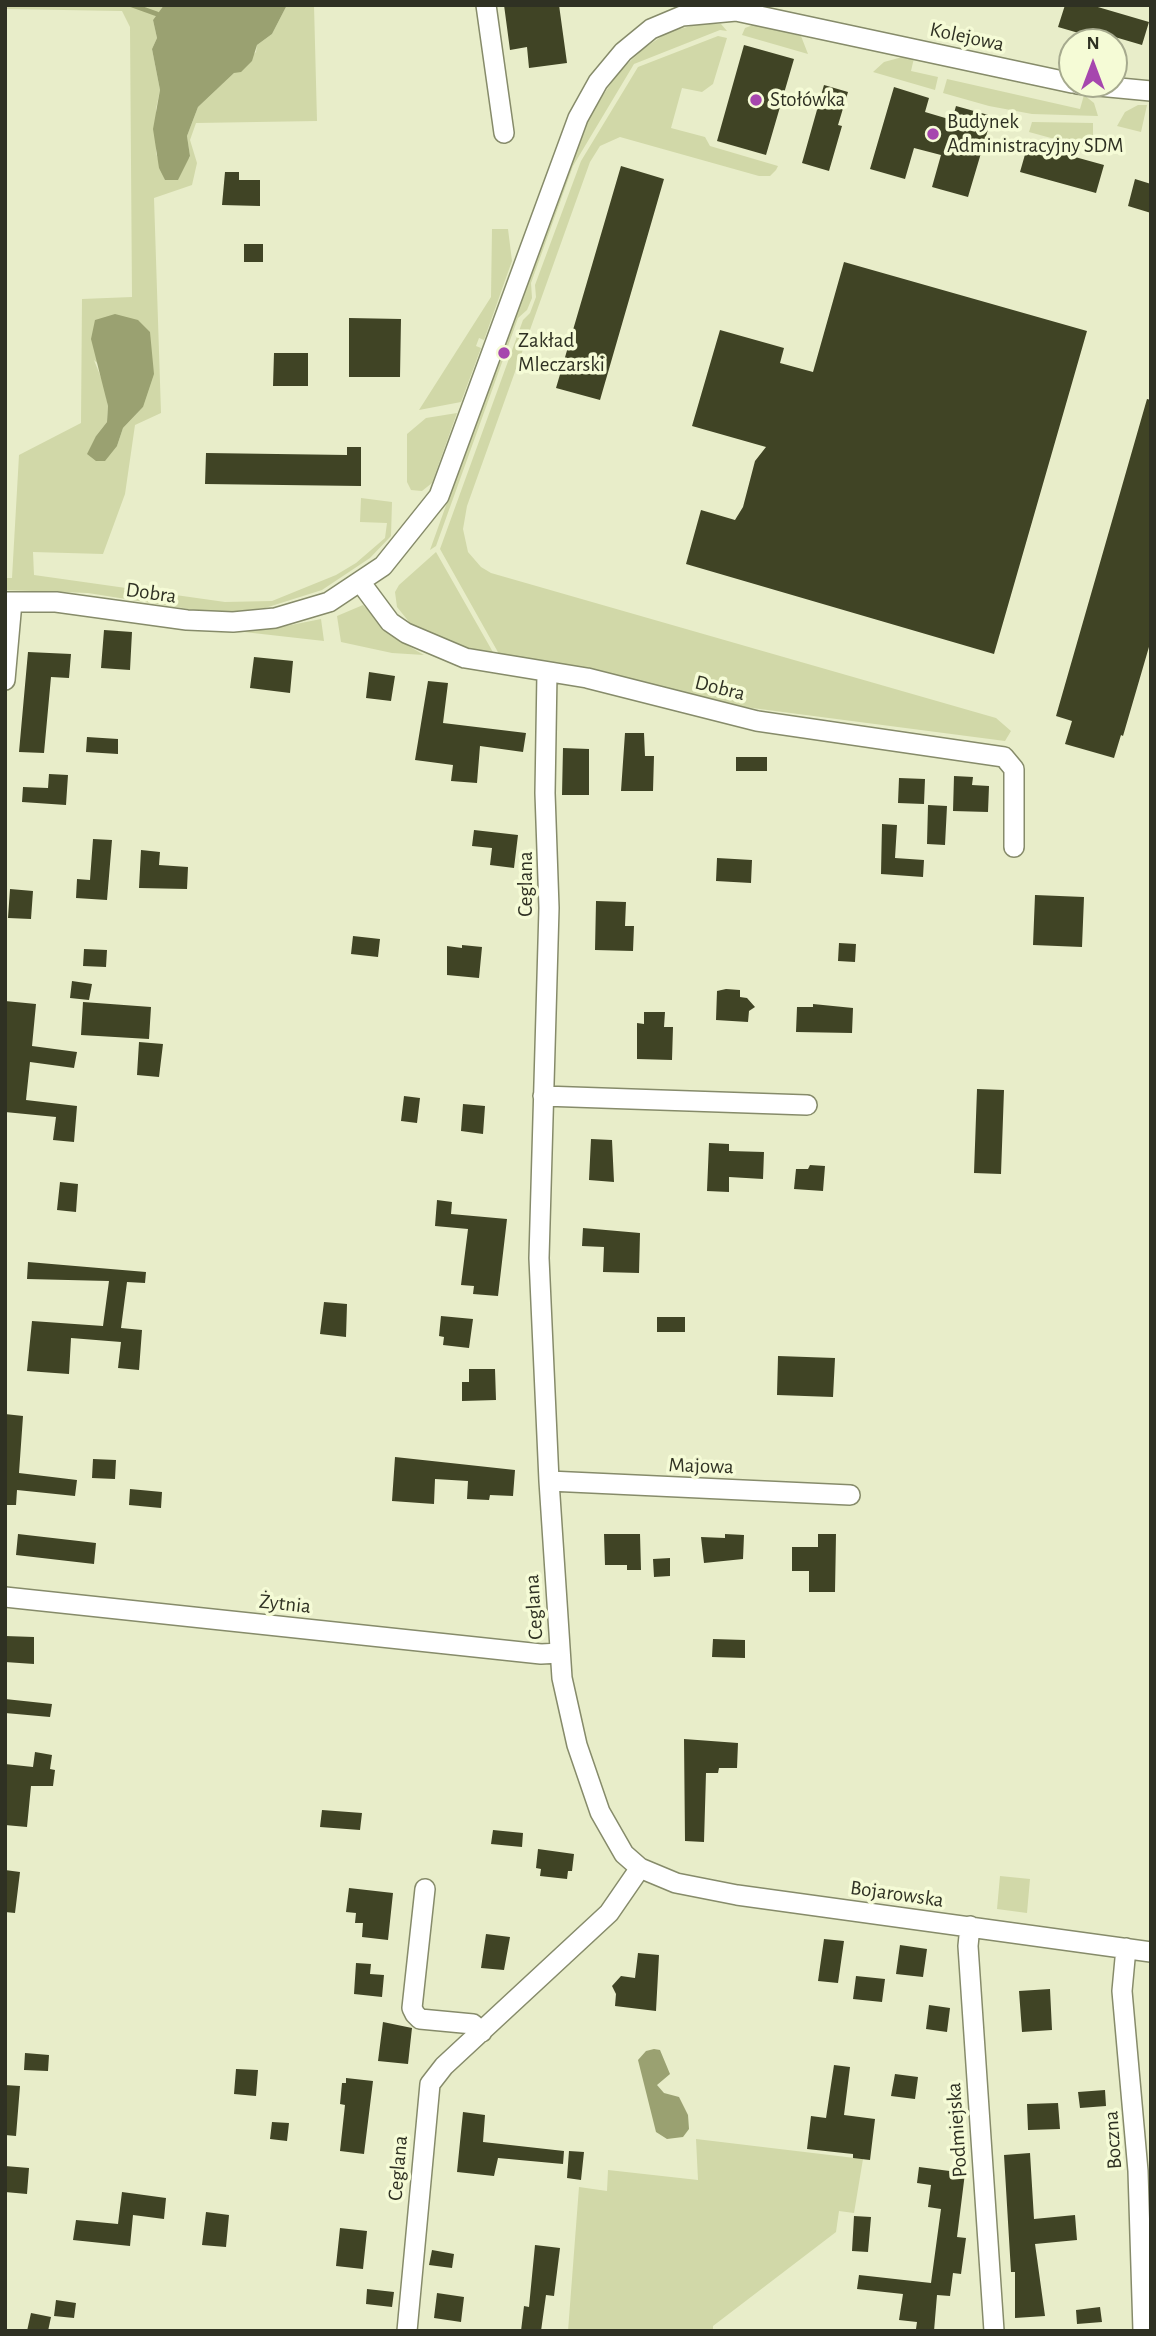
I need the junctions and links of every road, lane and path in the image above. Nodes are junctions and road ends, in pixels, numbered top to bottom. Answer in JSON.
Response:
{"nodes":[{"id":1,"x":486,"y":5,"type":"edge"},
{"id":2,"x":1058,"y":80,"type":"edge"},
{"id":3,"x":1128,"y":89,"type":"edge"},
{"id":4,"x":1151,"y":91,"type":"edge"},
{"id":5,"x":504,"y":133,"type":"dead end"},
{"id":6,"x":558,"y":169,"type":"joint"},
{"id":7,"x":361,"y":583,"type":"junction"},
{"id":8,"x":9,"y":602,"type":"edge"},
{"id":9,"x":547,"y":673,"type":"junction"},
{"id":10,"x":5,"y":680,"type":"edge"},
{"id":11,"x":1014,"y":847,"type":"dead end"},
{"id":12,"x":543,"y":1096,"type":"junction"},
{"id":13,"x":807,"y":1105,"type":"dead end"},
{"id":14,"x":549,"y":1481,"type":"junction"},
{"id":15,"x":850,"y":1495,"type":"dead end"},
{"id":16,"x":5,"y":1597,"type":"edge"},
{"id":17,"x":560,"y":1653,"type":"junction"},
{"id":18,"x":640,"y":1868,"type":"junction"},
{"id":19,"x":425,"y":1889,"type":"dead end"},
{"id":20,"x":970,"y":1926,"type":"junction"},
{"id":21,"x":1126,"y":1948,"type":"junction"},
{"id":22,"x":1151,"y":1952,"type":"edge"},
{"id":23,"x":482,"y":2032,"type":"junction"},
{"id":24,"x":1144,"y":2171,"type":"edge"},
{"id":25,"x":407,"y":2331,"type":"edge"},
{"id":26,"x":994,"y":2331,"type":"edge"},
{"id":27,"x":1143,"y":2331,"type":"edge"}],
"edges":[{"from":1,"to":5,"type":"street"},
{"from":2,"to":6,"type":"street","name":"Kolejowa"},
{"from":3,"to":4,"type":"street","name":"Kolejowa"},
{"from":6,"to":7,"type":"street","name":"Dobra"},
{"from":7,"to":8,"type":"street","name":"Dobra"},
{"from":7,"to":9,"type":"street","name":"Dobra"},
{"from":8,"to":10,"type":"street"},
{"from":9,"to":11,"type":"street","name":"Dobra"},
{"from":9,"to":12,"type":"street","name":"Ceglana"},
{"from":12,"to":13,"type":"street"},
{"from":12,"to":14,"type":"street","name":"Ceglana"},
{"from":14,"to":15,"type":"street","name":"Majowa"},
{"from":14,"to":17,"type":"street","name":"Ceglana"},
{"from":16,"to":17,"type":"street","name":"Żytnia"},
{"from":17,"to":18,"type":"street","name":"Ceglana"},
{"from":18,"to":20,"type":"street","name":"Bojarowska"},
{"from":18,"to":23,"type":"street","name":"Ceglana"},
{"from":19,"to":23,"type":"street"},
{"from":20,"to":21,"type":"street","name":"Bojarowska"},
{"from":20,"to":26,"type":"street","name":"Podmiejska"},
{"from":21,"to":22,"type":"street","name":"Bojarowska"},
{"from":21,"to":24,"type":"street","name":"Boczna"},
{"from":23,"to":25,"type":"street","name":"Ceglana"},
{"from":24,"to":27,"type":"street","name":"Boczna"}]}
